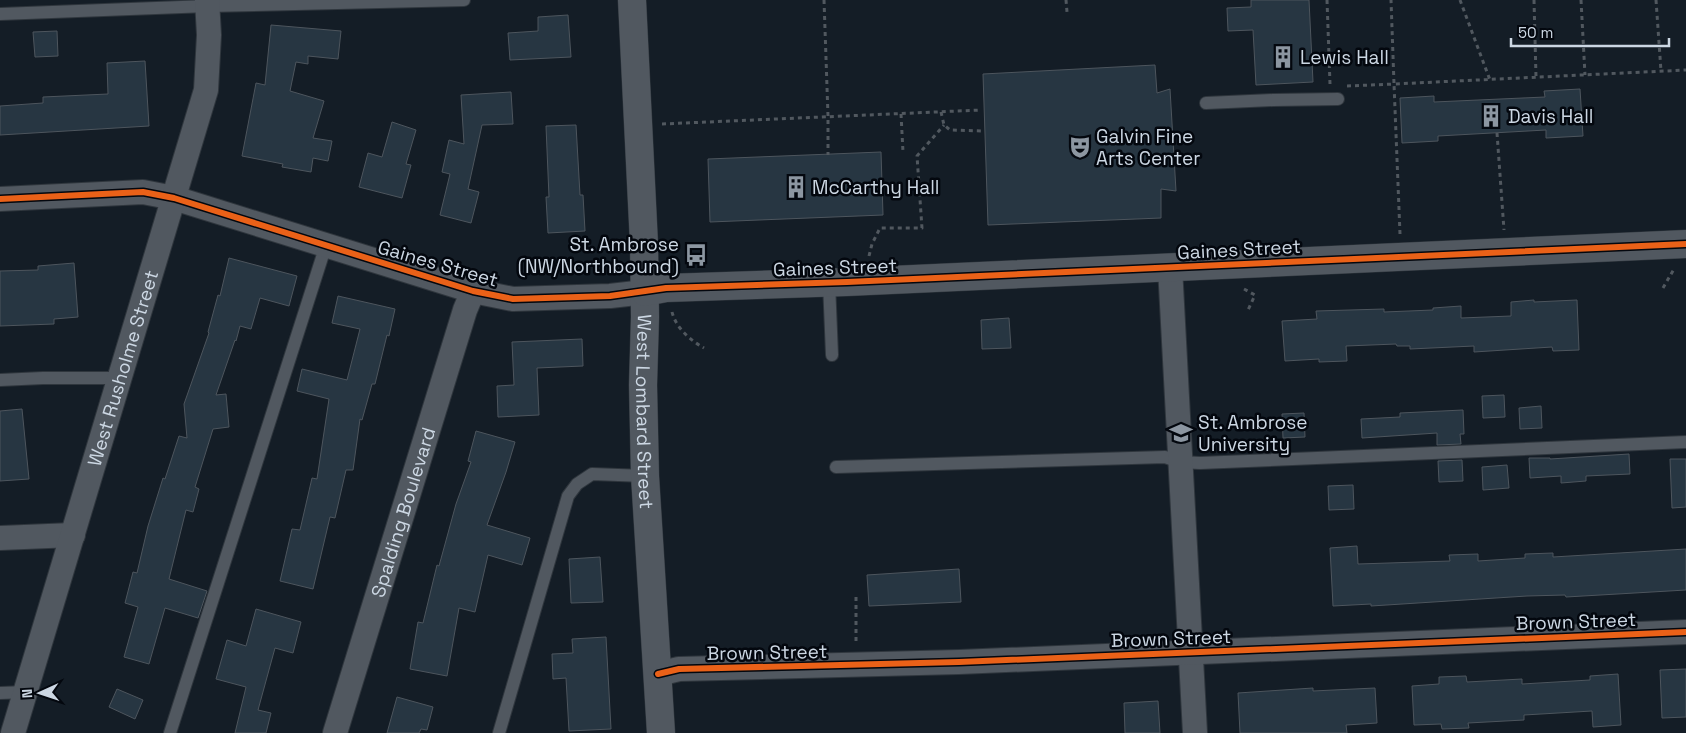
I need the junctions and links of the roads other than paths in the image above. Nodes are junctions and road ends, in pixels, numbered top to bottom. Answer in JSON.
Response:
{"nodes":[{"id":1,"x":464,"y":0,"type":"edge"},
{"id":2,"x":632,"y":0,"type":"edge"},
{"id":3,"x":208,"y":3,"type":"edge"},
{"id":4,"x":0,"y":14,"type":"edge"},
{"id":5,"x":1338,"y":99,"type":"dead end"},
{"id":6,"x":1206,"y":103,"type":"dead end"},
{"id":7,"x":174,"y":198,"type":"junction"},
{"id":8,"x":0,"y":199,"type":"edge"},
{"id":9,"x":326,"y":245,"type":"junction"},
{"id":10,"x":1681,"y":255,"type":"edge"},
{"id":11,"x":1170,"y":267,"type":"junction"},
{"id":12,"x":829,"y":282,"type":"junction"},
{"id":13,"x":473,"y":291,"type":"junction"},
{"id":14,"x":645,"y":292,"type":"junction"},
{"id":15,"x":832,"y":355,"type":"dead end"},
{"id":16,"x":119,"y":378,"type":"junction"},
{"id":17,"x":0,"y":380,"type":"edge"},
{"id":18,"x":1686,"y":442,"type":"edge"},
{"id":19,"x":1180,"y":462,"type":"junction"},
{"id":20,"x":836,"y":467,"type":"dead end"},
{"id":21,"x":645,"y":476,"type":"junction"},
{"id":22,"x":73,"y":534,"type":"junction"},
{"id":23,"x":0,"y":538,"type":"edge"},
{"id":24,"x":1686,"y":632,"type":"edge"},
{"id":25,"x":1191,"y":653,"type":"junction"},
{"id":26,"x":658,"y":674,"type":"junction"},
{"id":27,"x":26,"y":692,"type":"junction"},
{"id":28,"x":0,"y":693,"type":"edge"},
{"id":29,"x":13,"y":733,"type":"edge"},
{"id":30,"x":170,"y":733,"type":"edge"},
{"id":31,"x":335,"y":733,"type":"edge"},
{"id":32,"x":499,"y":733,"type":"edge"},
{"id":33,"x":661,"y":733,"type":"edge"},
{"id":34,"x":1195,"y":733,"type":"edge"}],
"edges":[{"from":1,"to":3,"type":"lane"},
{"from":2,"to":14,"type":"street","name":"West Lombard Street"},
{"from":3,"to":4,"type":"lane"},
{"from":3,"to":7,"type":"street","name":"West Rusholme Street"},
{"from":5,"to":6,"type":"lane"},
{"from":7,"to":8,"type":"street","name":"Gaines Street"},
{"from":7,"to":9,"type":"street","name":"Gaines Street"},
{"from":7,"to":16,"type":"street","name":"West Rusholme Street"},
{"from":9,"to":13,"type":"street","name":"Gaines Street"},
{"from":9,"to":30,"type":"lane"},
{"from":10,"to":11,"type":"street","name":"Gaines Street"},
{"from":11,"to":12,"type":"street","name":"Gaines Street"},
{"from":11,"to":19,"type":"street"},
{"from":12,"to":14,"type":"street","name":"Gaines Street"},
{"from":12,"to":15,"type":"lane"},
{"from":13,"to":14,"type":"street","name":"Gaines Street"},
{"from":13,"to":31,"type":"street","name":"Spalding Boulevard"},
{"from":14,"to":21,"type":"street","name":"West Lombard Street"},
{"from":16,"to":17,"type":"lane"},
{"from":16,"to":22,"type":"street","name":"West Rusholme Street"},
{"from":18,"to":19,"type":"lane"},
{"from":19,"to":20,"type":"lane"},
{"from":19,"to":25,"type":"street"},
{"from":21,"to":26,"type":"street","name":"West Lombard Street"},
{"from":21,"to":32,"type":"lane"},
{"from":22,"to":23,"type":"street"},
{"from":22,"to":27,"type":"street","name":"West Rusholme Street"},
{"from":24,"to":25,"type":"street","name":"Brown Street"},
{"from":25,"to":26,"type":"street","name":"Brown Street"},
{"from":25,"to":34,"type":"street"},
{"from":26,"to":33,"type":"street","name":"West Lombard Street"},
{"from":27,"to":28,"type":"lane"},
{"from":27,"to":29,"type":"street","name":"West Rusholme Street"}]}
